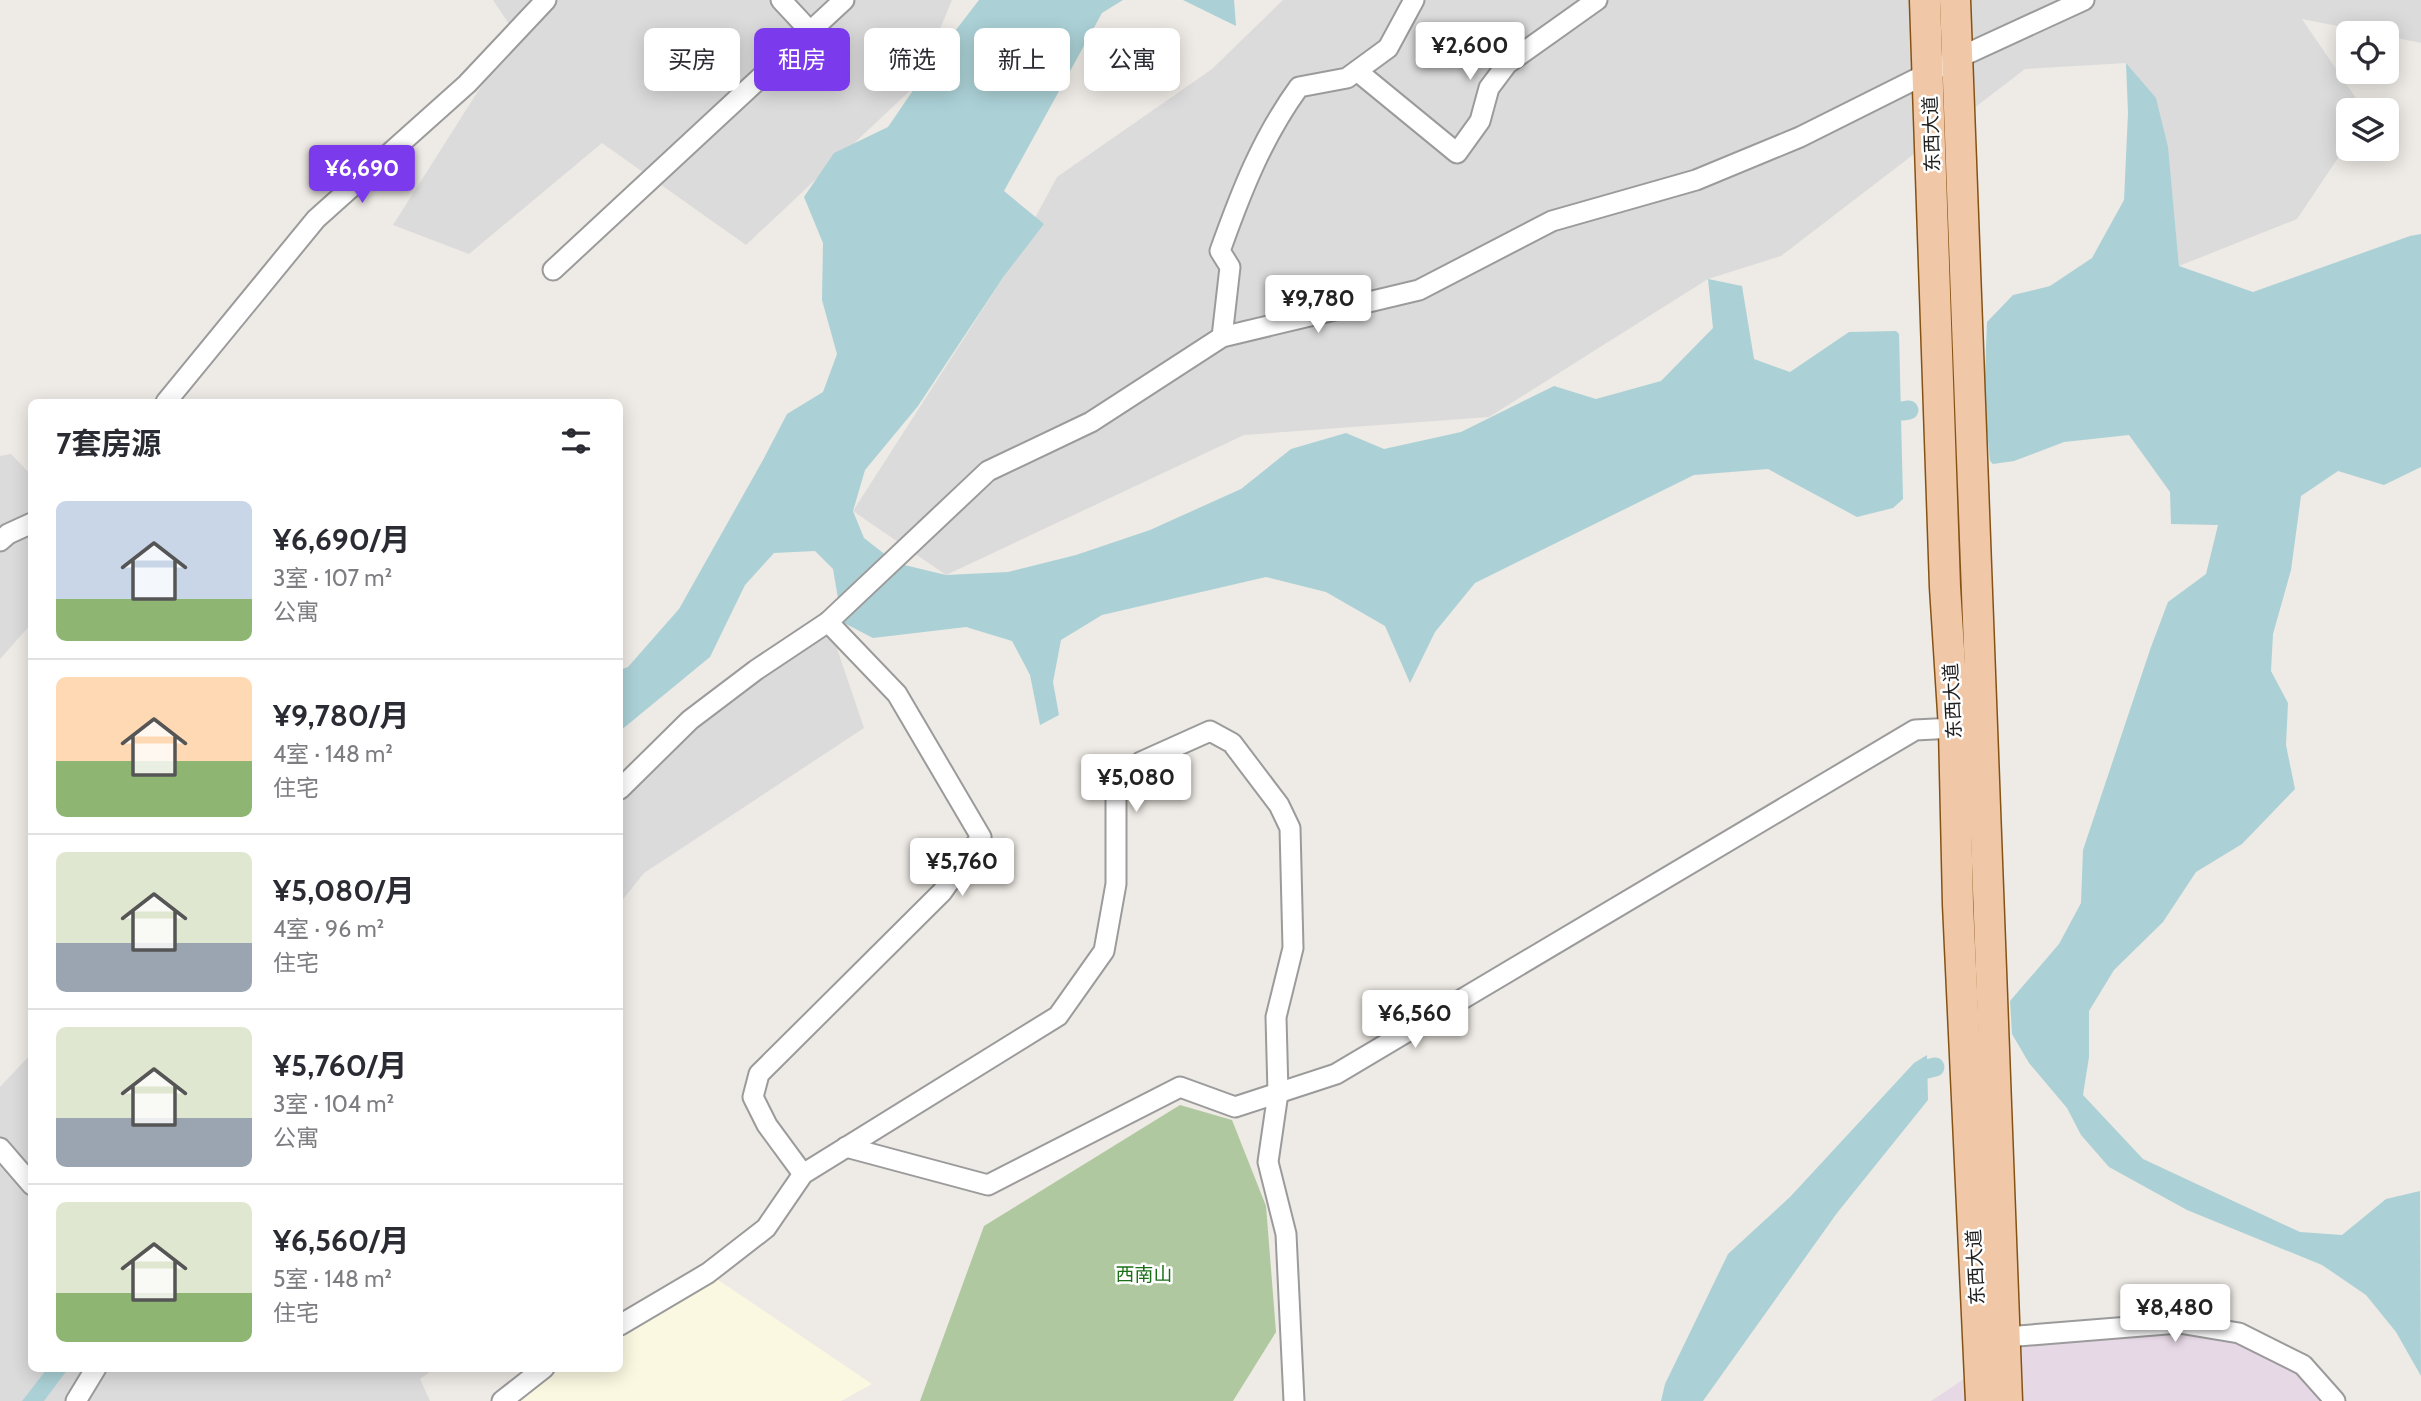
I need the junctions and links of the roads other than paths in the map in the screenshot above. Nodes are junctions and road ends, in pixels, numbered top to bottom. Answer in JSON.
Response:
{"nodes":[{"id":1,"x":546,"y":0,"type":"edge"},
{"id":2,"x":781,"y":0,"type":"edge"},
{"id":3,"x":844,"y":0,"type":"edge"},
{"id":4,"x":1414,"y":0,"type":"edge"},
{"id":5,"x":1597,"y":0,"type":"edge"},
{"id":6,"x":1925,"y":0,"type":"edge"},
{"id":7,"x":1955,"y":0,"type":"edge"},
{"id":8,"x":2084,"y":0,"type":"edge"},
{"id":9,"x":808,"y":28,"type":"edge"},
{"id":10,"x":812,"y":28,"type":"edge"},
{"id":11,"x":1958,"y":58,"type":"junction"},
{"id":12,"x":1357,"y":71,"type":"junction"},
{"id":13,"x":1928,"y":72,"type":"junction"},
{"id":14,"x":754,"y":82,"type":"edge"},
{"id":15,"x":553,"y":270,"type":"dead end"},
{"id":16,"x":1222,"y":337,"type":"junction"},
{"id":17,"x":168,"y":399,"type":"edge"},
{"id":18,"x":28,"y":525,"type":"edge"},
{"id":19,"x":0,"y":541,"type":"edge"},
{"id":20,"x":828,"y":621,"type":"junction"},
{"id":21,"x":1954,"y":728,"type":"junction"},
{"id":22,"x":623,"y":786,"type":"edge"},
{"id":23,"x":1278,"y":1093,"type":"junction"},
{"id":24,"x":846,"y":1147,"type":"junction"},
{"id":25,"x":0,"y":1148,"type":"edge"},
{"id":26,"x":803,"y":1174,"type":"junction"},
{"id":27,"x":28,"y":1180,"type":"edge"},
{"id":28,"x":623,"y":1323,"type":"edge"},
{"id":29,"x":2006,"y":1336,"type":"junction"},
{"id":30,"x":94,"y":1372,"type":"edge"},
{"id":31,"x":539,"y":1372,"type":"edge"},
{"id":32,"x":76,"y":1401,"type":"edge"},
{"id":33,"x":502,"y":1401,"type":"edge"},
{"id":34,"x":1294,"y":1401,"type":"edge"},
{"id":35,"x":1981,"y":1401,"type":"edge"},
{"id":36,"x":2007,"y":1401,"type":"edge"},
{"id":37,"x":2336,"y":1401,"type":"edge"}],
"edges":[{"from":1,"to":17,"type":"street"},
{"from":2,"to":9,"type":"street"},
{"from":3,"to":10,"type":"street"},
{"from":4,"to":12,"type":"street"},
{"from":5,"to":12,"type":"street"},
{"from":6,"to":13,"type":"main road","name":"东西大道"},
{"from":7,"to":11,"type":"main road","name":"东西大道"},
{"from":8,"to":11,"type":"street"},
{"from":11,"to":13,"type":"street"},
{"from":11,"to":29,"type":"main road","name":"东西大道"},
{"from":12,"to":16,"type":"street"},
{"from":13,"to":16,"type":"street"},
{"from":13,"to":21,"type":"main road","name":"东西大道"},
{"from":14,"to":15,"type":"street"},
{"from":16,"to":20,"type":"street"},
{"from":18,"to":19,"type":"street"},
{"from":20,"to":22,"type":"street"},
{"from":20,"to":26,"type":"street"},
{"from":21,"to":23,"type":"street"},
{"from":21,"to":35,"type":"main road","name":"东西大道"},
{"from":23,"to":24,"type":"street"},
{"from":23,"to":24,"type":"street"},
{"from":23,"to":34,"type":"street"},
{"from":24,"to":26,"type":"street"},
{"from":25,"to":27,"type":"street"},
{"from":26,"to":28,"type":"street"},
{"from":29,"to":36,"type":"main road","name":"东西大道"},
{"from":29,"to":37,"type":"street"},
{"from":30,"to":32,"type":"street"},
{"from":31,"to":33,"type":"street"}]}
